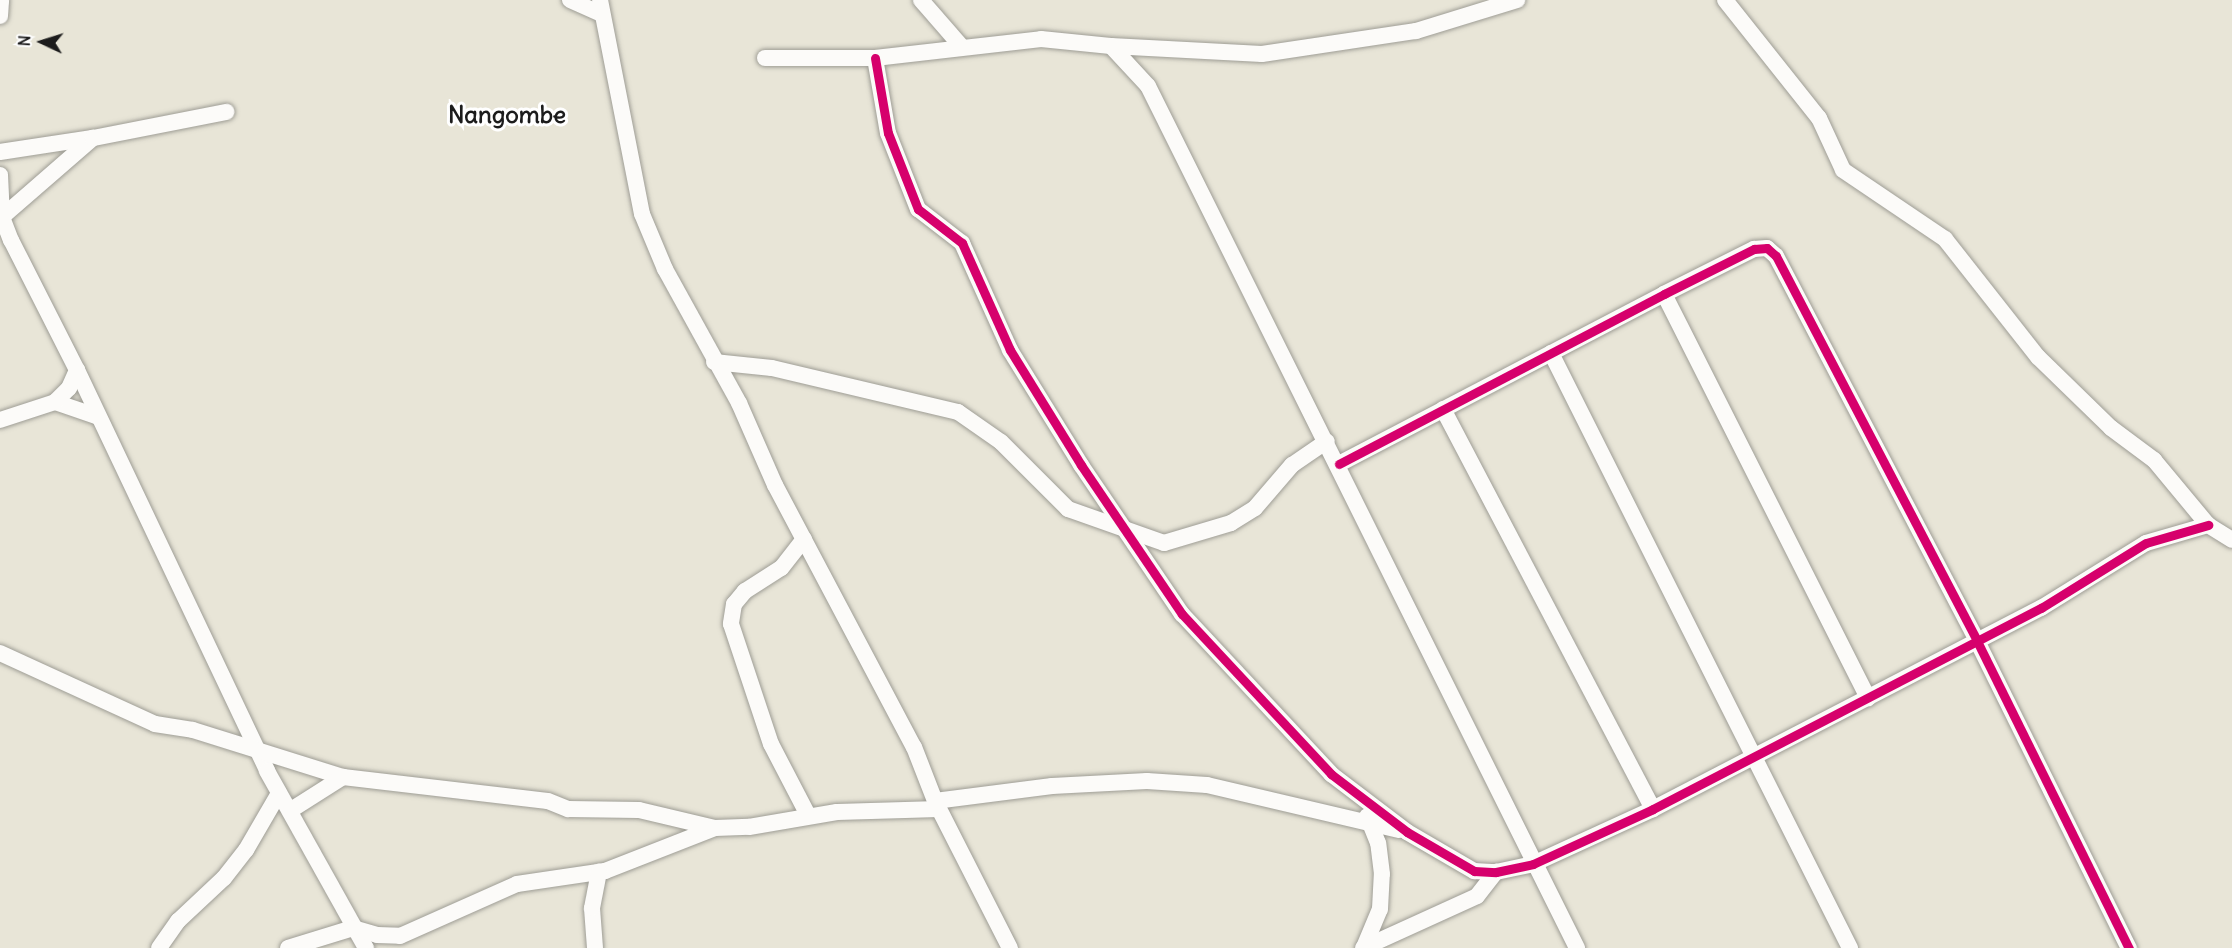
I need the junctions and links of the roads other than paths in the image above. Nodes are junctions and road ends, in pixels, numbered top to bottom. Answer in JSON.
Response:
{"nodes":[{"id":1,"x":1,"y":0,"type":"edge"},
{"id":2,"x":570,"y":0,"type":"edge"},
{"id":3,"x":921,"y":0,"type":"edge"},
{"id":4,"x":1517,"y":0,"type":"edge"},
{"id":5,"x":1725,"y":0,"type":"edge"},
{"id":6,"x":601,"y":7,"type":"edge"},
{"id":7,"x":0,"y":16,"type":"edge"},
{"id":8,"x":961,"y":45,"type":"junction"},
{"id":9,"x":1111,"y":46,"type":"junction"},
{"id":10,"x":765,"y":58,"type":"dead end"},
{"id":11,"x":875,"y":58,"type":"junction"},
{"id":12,"x":226,"y":112,"type":"dead end"},
{"id":13,"x":93,"y":138,"type":"junction"},
{"id":14,"x":0,"y":152,"type":"edge"},
{"id":15,"x":0,"y":175,"type":"edge"},
{"id":16,"x":2,"y":217,"type":"junction"},
{"id":17,"x":1664,"y":294,"type":"junction"},
{"id":18,"x":1551,"y":353,"type":"junction"},
{"id":19,"x":714,"y":362,"type":"junction"},
{"id":20,"x":78,"y":370,"type":"junction"},
{"id":21,"x":55,"y":402,"type":"junction"},
{"id":22,"x":1443,"y":409,"type":"junction"},
{"id":23,"x":99,"y":417,"type":"junction"},
{"id":24,"x":0,"y":420,"type":"edge"},
{"id":25,"x":1327,"y":441,"type":"junction"},
{"id":26,"x":1339,"y":464,"type":"junction"},
{"id":27,"x":2208,"y":525,"type":"junction"},
{"id":28,"x":1128,"y":533,"type":"junction"},
{"id":29,"x":804,"y":539,"type":"junction"},
{"id":30,"x":2232,"y":540,"type":"edge"},
{"id":31,"x":1977,"y":641,"type":"junction"},
{"id":32,"x":0,"y":652,"type":"edge"},
{"id":33,"x":1868,"y":698,"type":"junction"},
{"id":34,"x":257,"y":751,"type":"junction"},
{"id":35,"x":1754,"y":757,"type":"junction"},
{"id":36,"x":343,"y":777,"type":"junction"},
{"id":37,"x":279,"y":793,"type":"junction"},
{"id":38,"x":1359,"y":797,"type":"junction"},
{"id":39,"x":937,"y":805,"type":"junction"},
{"id":40,"x":1653,"y":809,"type":"junction"},
{"id":41,"x":291,"y":810,"type":"junction"},
{"id":42,"x":808,"y":815,"type":"junction"},
{"id":43,"x":1370,"y":824,"type":"junction"},
{"id":44,"x":715,"y":828,"type":"junction"},
{"id":45,"x":1407,"y":832,"type":"junction"},
{"id":46,"x":1533,"y":864,"type":"junction"},
{"id":47,"x":599,"y":872,"type":"junction"},
{"id":48,"x":1496,"y":872,"type":"junction"},
{"id":49,"x":353,"y":928,"type":"junction"},
{"id":50,"x":159,"y":948,"type":"edge"},
{"id":51,"x":288,"y":948,"type":"edge"},
{"id":52,"x":366,"y":948,"type":"edge"},
{"id":53,"x":595,"y":948,"type":"edge"},
{"id":54,"x":1010,"y":948,"type":"edge"},
{"id":55,"x":1363,"y":948,"type":"edge"},
{"id":56,"x":1577,"y":948,"type":"edge"},
{"id":57,"x":1850,"y":948,"type":"edge"},
{"id":58,"x":2129,"y":948,"type":"edge"}],
"edges":[{"from":1,"to":7,"type":"street"},
{"from":2,"to":6,"type":"street"},
{"from":3,"to":8,"type":"street"},
{"from":4,"to":9,"type":"street"},
{"from":5,"to":27,"type":"street"},
{"from":6,"to":19,"type":"street"},
{"from":8,"to":9,"type":"street"},
{"from":8,"to":11,"type":"street"},
{"from":9,"to":25,"type":"street"},
{"from":10,"to":11,"type":"street"},
{"from":11,"to":28,"type":"street"},
{"from":12,"to":13,"type":"street"},
{"from":13,"to":14,"type":"street"},
{"from":13,"to":16,"type":"street"},
{"from":15,"to":16,"type":"street"},
{"from":16,"to":20,"type":"street"},
{"from":17,"to":18,"type":"street"},
{"from":17,"to":31,"type":"street"},
{"from":17,"to":33,"type":"street"},
{"from":18,"to":22,"type":"street"},
{"from":18,"to":35,"type":"street"},
{"from":19,"to":28,"type":"street"},
{"from":19,"to":29,"type":"street"},
{"from":20,"to":21,"type":"street"},
{"from":20,"to":23,"type":"street"},
{"from":21,"to":23,"type":"street"},
{"from":21,"to":24,"type":"street"},
{"from":22,"to":26,"type":"street"},
{"from":22,"to":40,"type":"street"},
{"from":23,"to":34,"type":"street"},
{"from":25,"to":26,"type":"street"},
{"from":25,"to":28,"type":"street"},
{"from":26,"to":46,"type":"street"},
{"from":27,"to":30,"type":"street"},
{"from":27,"to":31,"type":"street"},
{"from":28,"to":38,"type":"street"},
{"from":29,"to":39,"type":"street"},
{"from":29,"to":42,"type":"street"},
{"from":31,"to":33,"type":"street"},
{"from":31,"to":58,"type":"street"},
{"from":32,"to":34,"type":"street"},
{"from":33,"to":35,"type":"street"},
{"from":34,"to":36,"type":"street"},
{"from":34,"to":37,"type":"street"},
{"from":35,"to":40,"type":"street"},
{"from":35,"to":57,"type":"street"},
{"from":36,"to":41,"type":"street"},
{"from":36,"to":44,"type":"street"},
{"from":37,"to":41,"type":"street"},
{"from":37,"to":50,"type":"street"},
{"from":38,"to":43,"type":"street"},
{"from":38,"to":45,"type":"street"},
{"from":39,"to":42,"type":"street"},
{"from":39,"to":43,"type":"street"},
{"from":39,"to":54,"type":"street"},
{"from":40,"to":46,"type":"street"},
{"from":41,"to":49,"type":"street"},
{"from":42,"to":44,"type":"street"},
{"from":43,"to":45,"type":"street"},
{"from":43,"to":55,"type":"street"},
{"from":44,"to":47,"type":"street"},
{"from":45,"to":48,"type":"street"},
{"from":46,"to":48,"type":"street"},
{"from":46,"to":56,"type":"street"},
{"from":47,"to":49,"type":"street"},
{"from":47,"to":53,"type":"street"},
{"from":48,"to":55,"type":"street"},
{"from":49,"to":51,"type":"street"},
{"from":49,"to":52,"type":"street"}]}
